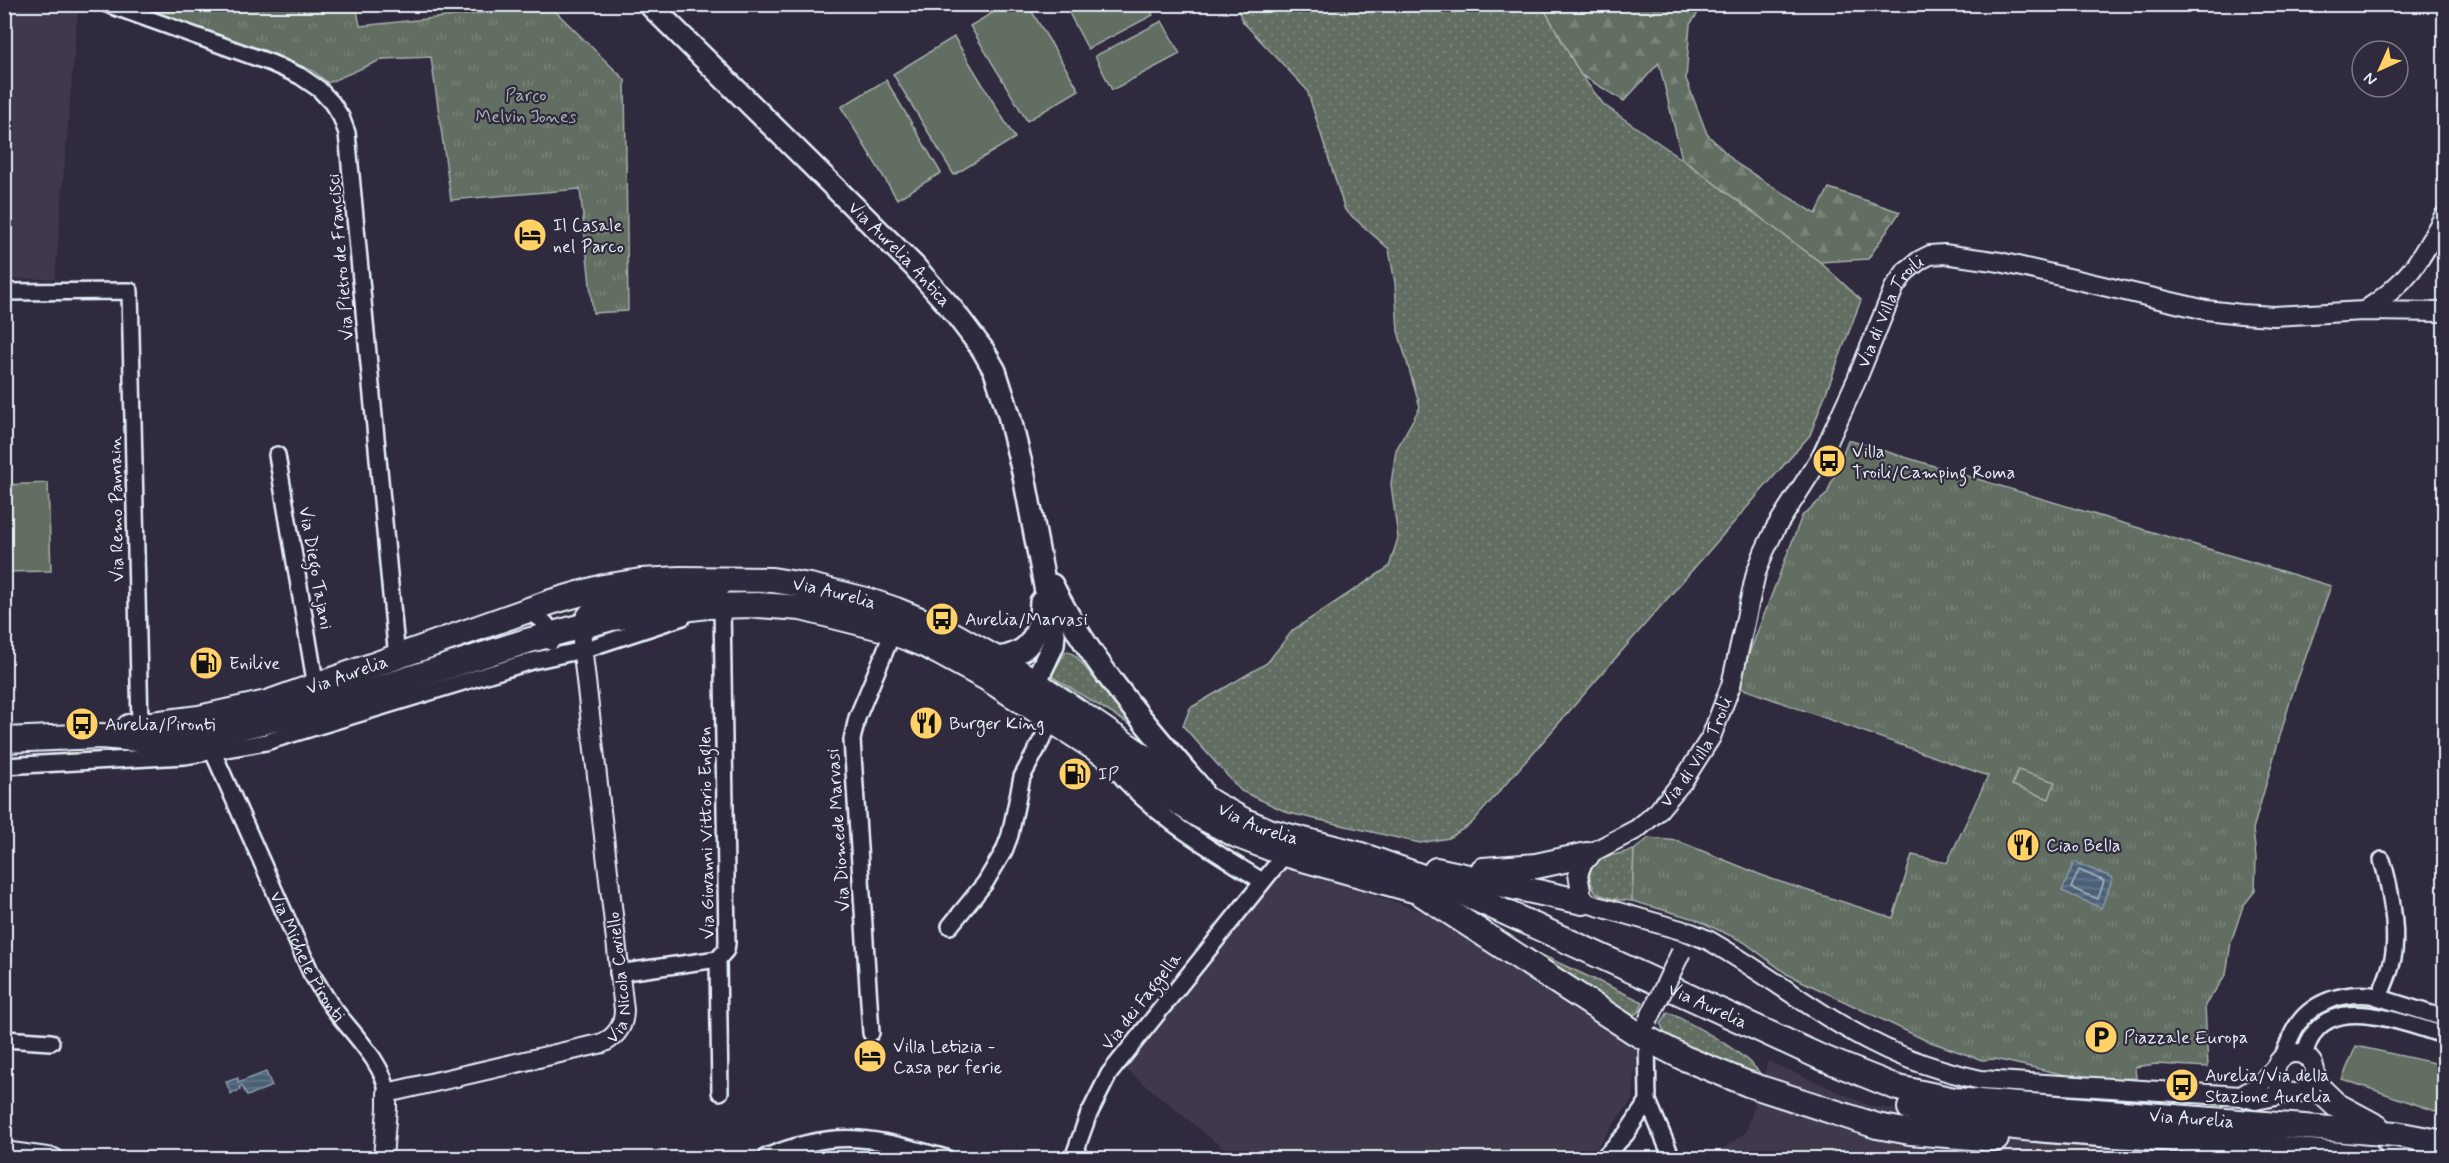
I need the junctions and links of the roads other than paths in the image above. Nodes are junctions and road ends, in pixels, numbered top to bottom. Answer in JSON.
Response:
{"nodes":[{"id":1,"x":107,"y":4,"type":"edge"},
{"id":2,"x":649,"y":4,"type":"edge"},
{"id":3,"x":2445,"y":216,"type":"edge"},
{"id":4,"x":4,"y":292,"type":"edge"},
{"id":5,"x":2363,"y":311,"type":"junction"},
{"id":6,"x":2445,"y":312,"type":"edge"},
{"id":7,"x":277,"y":455,"type":"dead end"},
{"id":8,"x":1042,"y":566,"type":"junction"},
{"id":9,"x":748,"y":579,"type":"junction"},
{"id":10,"x":714,"y":606,"type":"junction"},
{"id":11,"x":518,"y":615,"type":"junction"},
{"id":12,"x":581,"y":626,"type":"junction"},
{"id":13,"x":893,"y":632,"type":"junction"},
{"id":14,"x":551,"y":634,"type":"junction"},
{"id":15,"x":1053,"y":645,"type":"junction"},
{"id":16,"x":583,"y":650,"type":"junction"},
{"id":17,"x":397,"y":658,"type":"junction"},
{"id":18,"x":997,"y":658,"type":"junction"},
{"id":19,"x":532,"y":661,"type":"junction"},
{"id":20,"x":1111,"y":682,"type":"junction"},
{"id":21,"x":316,"y":687,"type":"junction"},
{"id":22,"x":1031,"y":693,"type":"junction"},
{"id":23,"x":305,"y":712,"type":"junction"},
{"id":24,"x":342,"y":720,"type":"junction"},
{"id":25,"x":1052,"y":721,"type":"junction"},
{"id":26,"x":140,"y":725,"type":"junction"},
{"id":27,"x":101,"y":736,"type":"junction"},
{"id":28,"x":4,"y":740,"type":"edge"},
{"id":29,"x":213,"y":752,"type":"junction"},
{"id":30,"x":1103,"y":754,"type":"junction"},
{"id":31,"x":4,"y":765,"type":"edge"},
{"id":32,"x":1212,"y":802,"type":"junction"},
{"id":33,"x":1285,"y":854,"type":"junction"},
{"id":34,"x":1358,"y":854,"type":"junction"},
{"id":35,"x":1587,"y":855,"type":"junction"},
{"id":36,"x":2382,"y":860,"type":"dead end"},
{"id":37,"x":1446,"y":872,"type":"junction"},
{"id":38,"x":1262,"y":881,"type":"junction"},
{"id":39,"x":1417,"y":891,"type":"junction"},
{"id":40,"x":1583,"y":902,"type":"junction"},
{"id":41,"x":950,"y":926,"type":"dead end"},
{"id":42,"x":1691,"y":933,"type":"junction"},
{"id":43,"x":718,"y":959,"type":"junction"},
{"id":44,"x":618,"y":973,"type":"junction"},
{"id":45,"x":2379,"y":997,"type":"junction"},
{"id":46,"x":2445,"y":1018,"type":"edge"},
{"id":47,"x":1648,"y":1030,"type":"junction"},
{"id":48,"x":871,"y":1033,"type":"dead end"},
{"id":49,"x":2445,"y":1035,"type":"edge"},
{"id":50,"x":4,"y":1039,"type":"edge"},
{"id":51,"x":51,"y":1042,"type":"dead end"},
{"id":52,"x":2304,"y":1055,"type":"junction"},
{"id":53,"x":2278,"y":1064,"type":"junction"},
{"id":54,"x":2313,"y":1083,"type":"junction"},
{"id":55,"x":720,"y":1092,"type":"dead end"},
{"id":56,"x":387,"y":1093,"type":"junction"},
{"id":57,"x":2291,"y":1093,"type":"junction"},
{"id":58,"x":2241,"y":1096,"type":"junction"},
{"id":59,"x":1648,"y":1101,"type":"junction"},
{"id":60,"x":2098,"y":1134,"type":"junction"},
{"id":61,"x":2396,"y":1134,"type":"junction"},
{"id":62,"x":2445,"y":1143,"type":"edge"},
{"id":63,"x":4,"y":1151,"type":"edge"},
{"id":64,"x":2325,"y":1156,"type":"edge"},
{"id":65,"x":766,"y":1157,"type":"edge"},
{"id":66,"x":54,"y":1158,"type":"edge"},
{"id":67,"x":382,"y":1158,"type":"edge"},
{"id":68,"x":946,"y":1158,"type":"edge"},
{"id":69,"x":1073,"y":1158,"type":"edge"},
{"id":70,"x":1603,"y":1158,"type":"edge"},
{"id":71,"x":1672,"y":1158,"type":"edge"},
{"id":72,"x":2370,"y":1158,"type":"edge"}],
"edges":[{"from":1,"to":17,"type":"street","name":"Via Pietro de Francisci"},
{"from":2,"to":8,"type":"main road","name":"Via Aurelia Antica"},
{"from":3,"to":5,"type":"street"},
{"from":4,"to":26,"type":"street","name":"Via Remo Pannain"},
{"from":5,"to":6,"type":"street","name":"Via di Villa Troili"},
{"from":5,"to":35,"type":"street","name":"Via di Villa Troili"},
{"from":7,"to":21,"type":"street","name":"Via Diego Tajani"},
{"from":8,"to":15,"type":"main road"},
{"from":8,"to":18,"type":"main road"},
{"from":8,"to":20,"type":"main road"},
{"from":9,"to":11,"type":"main road","name":"Via Aurelia"},
{"from":9,"to":12,"type":"street"},
{"from":9,"to":18,"type":"main road","name":"Via Aurelia"},
{"from":10,"to":12,"type":"main road","name":"Via Aurelia"},
{"from":10,"to":13,"type":"main road","name":"Via Aurelia"},
{"from":10,"to":16,"type":"street","name":"Via Aurelia"},
{"from":10,"to":43,"type":"street","name":"Via Giovanni Vittorio Englen"},
{"from":11,"to":14,"type":"street"},
{"from":11,"to":17,"type":"main road","name":"Via Aurelia"},
{"from":12,"to":14,"type":"main road","name":"Via Aurelia"},
{"from":12,"to":16,"type":"street"},
{"from":13,"to":22,"type":"main road","name":"Via Aurelia"},
{"from":13,"to":48,"type":"street","name":"Via Diomede Marvasi"},
{"from":14,"to":19,"type":"street"},
{"from":14,"to":23,"type":"main road","name":"Via Aurelia"},
{"from":15,"to":20,"type":"main road"},
{"from":15,"to":22,"type":"main road"},
{"from":16,"to":19,"type":"street","name":"Via Aurelia"},
{"from":16,"to":44,"type":"street","name":"Via Nicola Coviello"},
{"from":17,"to":21,"type":"main road","name":"Via Aurelia"},
{"from":18,"to":22,"type":"main road","name":"Via Aurelia"},
{"from":19,"to":24,"type":"street","name":"Via Aurelia"},
{"from":20,"to":32,"type":"main road"},
{"from":21,"to":26,"type":"main road","name":"Via Aurelia"},
{"from":22,"to":25,"type":"main road","name":"Via Aurelia"},
{"from":22,"to":32,"type":"main road","name":"Via Aurelia"},
{"from":23,"to":24,"type":"street"},
{"from":23,"to":27,"type":"main road","name":"Via Aurelia"},
{"from":24,"to":29,"type":"street","name":"Via Aurelia"},
{"from":25,"to":30,"type":"main road","name":"Via Aurelia"},
{"from":25,"to":41,"type":"street"},
{"from":26,"to":27,"type":"main road","name":"Via Aurelia"},
{"from":27,"to":28,"type":"main road","name":"Via Aurelia"},
{"from":29,"to":31,"type":"street","name":"Via Aurelia"},
{"from":29,"to":56,"type":"street","name":"Via Michele Pironti"},
{"from":30,"to":33,"type":"main road","name":"Via Aurelia"},
{"from":30,"to":38,"type":"street","name":"Via Aurelia"},
{"from":32,"to":34,"type":"main road","name":"Via Aurelia"},
{"from":33,"to":38,"type":"street","name":"Via dei Faggella"},
{"from":33,"to":39,"type":"main road","name":"Via Aurelia"},
{"from":34,"to":37,"type":"main road"},
{"from":34,"to":61,"type":"main road","name":"Via Aurelia"},
{"from":35,"to":37,"type":"main road"},
{"from":35,"to":40,"type":"street"},
{"from":36,"to":45,"type":"street"},
{"from":37,"to":40,"type":"main road"},
{"from":38,"to":69,"type":"street","name":"Via dei Faggella"},
{"from":39,"to":47,"type":"main road"},
{"from":39,"to":60,"type":"main road","name":"Via Aurelia"},
{"from":40,"to":42,"type":"street","name":"Via Aurelia"},
{"from":42,"to":47,"type":"street","bridge":true},
{"from":42,"to":58,"type":"street","name":"Via Aurelia"},
{"from":43,"to":44,"type":"street"},
{"from":43,"to":55,"type":"street","name":"Via Giovanni Vittorio Englen"},
{"from":44,"to":56,"type":"street","name":"Via Nicola Coviello"},
{"from":45,"to":46,"type":"street"},
{"from":45,"to":53,"type":"street"},
{"from":47,"to":59,"type":"street"},
{"from":47,"to":60,"type":"main road"},
{"from":49,"to":52,"type":"street"},
{"from":50,"to":51,"type":"street"},
{"from":52,"to":53,"type":"street"},
{"from":52,"to":54,"type":"street"},
{"from":53,"to":57,"type":"street"},
{"from":53,"to":58,"type":"street","name":"Via Aurelia"},
{"from":54,"to":57,"type":"street"},
{"from":54,"to":61,"type":"main road"},
{"from":56,"to":67,"type":"street","name":"Via Michele Pironti"},
{"from":57,"to":58,"type":"street","name":"Via Aurelia"},
{"from":59,"to":70,"type":"street"},
{"from":59,"to":71,"type":"street"},
{"from":60,"to":64,"type":"main road","name":"Via Aurelia"},
{"from":61,"to":62,"type":"main road","name":"Via Aurelia"},
{"from":63,"to":66,"type":"street"},
{"from":64,"to":72,"type":"main road","name":"Via Aurelia"},
{"from":65,"to":68,"type":"street"}]}
